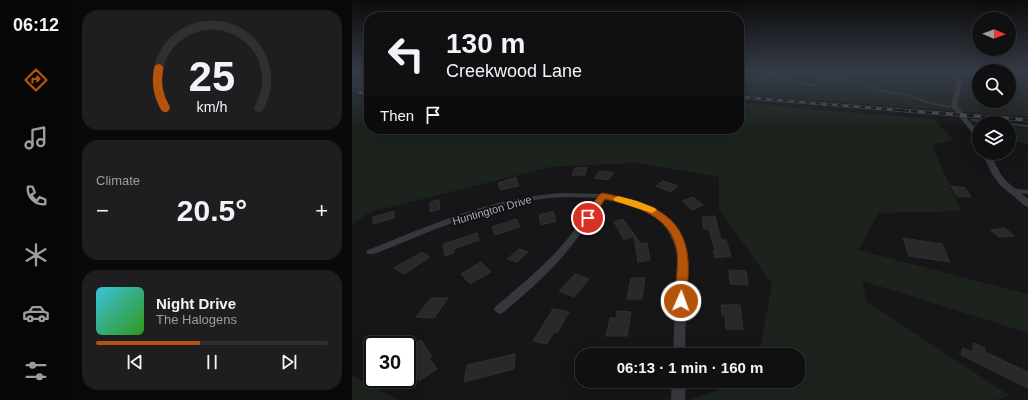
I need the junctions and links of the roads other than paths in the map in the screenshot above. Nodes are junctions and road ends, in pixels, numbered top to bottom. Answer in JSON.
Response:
{"nodes":[{"id":1,"x":958,"y":91,"type":"edge"},
{"id":2,"x":972,"y":129,"type":"edge"},
{"id":3,"x":989,"y":160,"type":"edge"},
{"id":4,"x":1011,"y":190,"type":"junction"},
{"id":5,"x":1028,"y":192,"type":"edge"},
{"id":6,"x":603,"y":196,"type":"junction"},
{"id":7,"x":1028,"y":204,"type":"edge"},
{"id":8,"x":371,"y":252,"type":"dead end"},
{"id":9,"x":500,"y":309,"type":"dead end"},
{"id":10,"x":679,"y":348,"type":"edge"},
{"id":11,"x":679,"y":388,"type":"edge"},
{"id":12,"x":678,"y":400,"type":"edge"}],
"edges":[{"from":1,"to":2,"type":"street"},
{"from":3,"to":4,"type":"street"},
{"from":4,"to":5,"type":"street"},
{"from":4,"to":7,"type":"street"},
{"from":6,"to":8,"type":"street","name":"Huntington Drive"},
{"from":6,"to":9,"type":"street"},
{"from":6,"to":10,"type":"street","name":"Huntington Drive"},
{"from":11,"to":12,"type":"street"}]}
